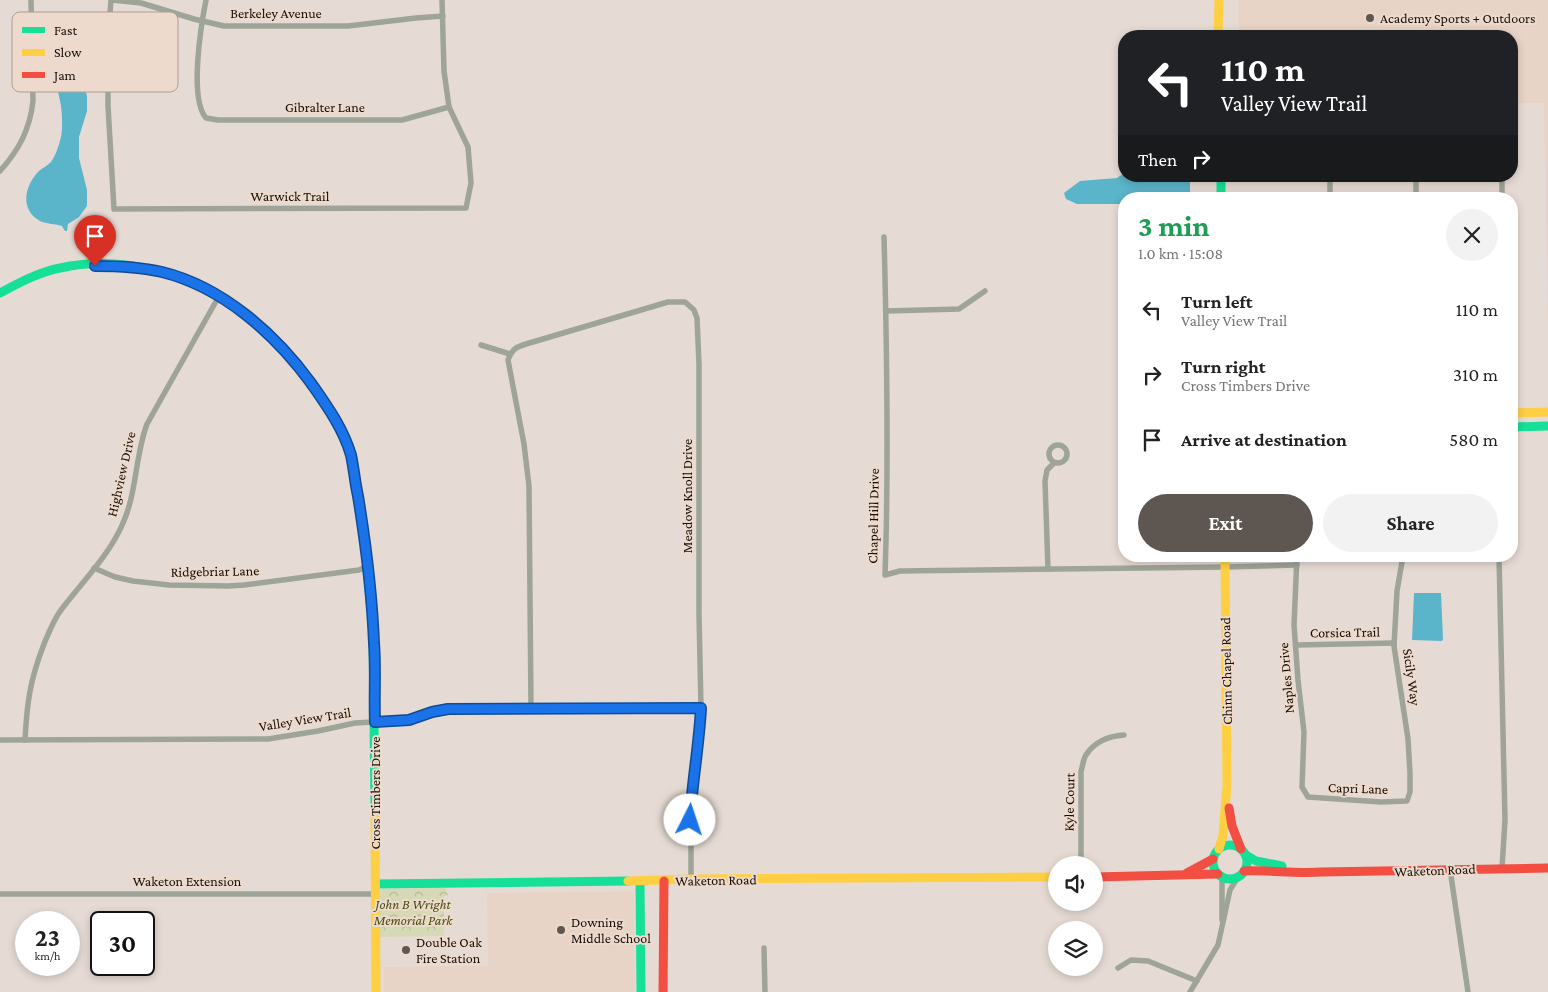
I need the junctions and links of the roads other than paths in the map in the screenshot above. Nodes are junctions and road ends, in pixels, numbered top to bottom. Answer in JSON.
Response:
{"nodes":[{"id":1,"x":112,"y":0,"type":"edge"},
{"id":2,"x":206,"y":0,"type":"edge"},
{"id":3,"x":442,"y":0,"type":"edge"},
{"id":4,"x":1219,"y":0,"type":"edge"},
{"id":5,"x":172,"y":12,"type":"edge"},
{"id":6,"x":178,"y":14,"type":"edge"},
{"id":7,"x":443,"y":16,"type":"junction"},
{"id":8,"x":202,"y":21,"type":"junction"},
{"id":9,"x":1218,"y":30,"type":"edge"},
{"id":10,"x":33,"y":92,"type":"edge"},
{"id":11,"x":108,"y":92,"type":"edge"},
{"id":12,"x":449,"y":107,"type":"junction"},
{"id":13,"x":0,"y":171,"type":"edge"},
{"id":14,"x":884,"y":237,"type":"dead end"},
{"id":15,"x":985,"y":291,"type":"dead end"},
{"id":16,"x":0,"y":293,"type":"edge"},
{"id":17,"x":219,"y":296,"type":"junction"},
{"id":18,"x":886,"y":311,"type":"junction"},
{"id":19,"x":482,"y":345,"type":"dead end"},
{"id":20,"x":510,"y":354,"type":"junction"},
{"id":21,"x":1548,"y":412,"type":"edge"},
{"id":22,"x":1518,"y":413,"type":"edge"},
{"id":23,"x":1548,"y":426,"type":"edge"},
{"id":24,"x":1518,"y":427,"type":"edge"},
{"id":25,"x":1054,"y":463,"type":"dead end"},
{"id":26,"x":1225,"y":562,"type":"edge"},
{"id":27,"x":1402,"y":562,"type":"edge"},
{"id":28,"x":1499,"y":562,"type":"edge"},
{"id":29,"x":1297,"y":565,"type":"joint"},
{"id":30,"x":368,"y":566,"type":"junction"},
{"id":31,"x":1225,"y":567,"type":"junction"},
{"id":32,"x":94,"y":568,"type":"junction"},
{"id":33,"x":1048,"y":568,"type":"junction"},
{"id":34,"x":1394,"y":644,"type":"junction"},
{"id":35,"x":1296,"y":645,"type":"junction"},
{"id":36,"x":701,"y":708,"type":"junction"},
{"id":37,"x":531,"y":709,"type":"junction"},
{"id":38,"x":375,"y":722,"type":"junction"},
{"id":39,"x":1124,"y":735,"type":"dead end"},
{"id":40,"x":0,"y":740,"type":"edge"},
{"id":41,"x":25,"y":740,"type":"junction"},
{"id":42,"x":1227,"y":786,"type":"junction"},
{"id":43,"x":1308,"y":797,"type":"joint"},
{"id":44,"x":1407,"y":801,"type":"joint"},
{"id":45,"x":1219,"y":849,"type":"junction"},
{"id":46,"x":1243,"y":852,"type":"junction"},
{"id":47,"x":1081,"y":856,"type":"edge"},
{"id":48,"x":1213,"y":859,"type":"junction"},
{"id":49,"x":1502,"y":868,"type":"junction"},
{"id":50,"x":1548,"y":868,"type":"edge"},
{"id":51,"x":1450,"y":869,"type":"junction"},
{"id":52,"x":1322,"y":872,"type":"junction"},
{"id":53,"x":1241,"y":874,"type":"junction"},
{"id":54,"x":1182,"y":875,"type":"junction"},
{"id":55,"x":1220,"y":876,"type":"junction"},
{"id":56,"x":1048,"y":877,"type":"edge"},
{"id":57,"x":1103,"y":877,"type":"edge"},
{"id":58,"x":692,"y":879,"type":"junction"},
{"id":59,"x":640,"y":881,"type":"junction"},
{"id":60,"x":664,"y":881,"type":"junction"},
{"id":61,"x":376,"y":884,"type":"junction"},
{"id":62,"x":0,"y":894,"type":"edge"},
{"id":63,"x":375,"y":894,"type":"junction"},
{"id":64,"x":1224,"y":927,"type":"junction"},
{"id":65,"x":764,"y":948,"type":"dead end"},
{"id":66,"x":1118,"y":968,"type":"dead end"},
{"id":67,"x":1197,"y":981,"type":"junction"},
{"id":68,"x":376,"y":992,"type":"edge"},
{"id":69,"x":641,"y":992,"type":"edge"},
{"id":70,"x":663,"y":992,"type":"edge"},
{"id":71,"x":765,"y":992,"type":"edge"},
{"id":72,"x":1190,"y":992,"type":"edge"},
{"id":73,"x":1468,"y":992,"type":"edge"}],
"edges":[{"from":1,"to":5,"type":"street","name":"Berkeley Avenue"},
{"from":2,"to":8,"type":"street"},
{"from":3,"to":7,"type":"street"},
{"from":4,"to":9,"type":"street"},
{"from":6,"to":8,"type":"street","name":"Berkeley Avenue"},
{"from":7,"to":8,"type":"street","name":"Berkeley Avenue"},
{"from":7,"to":12,"type":"street"},
{"from":8,"to":12,"type":"street","name":"Gibralter Lane"},
{"from":10,"to":13,"type":"street"},
{"from":11,"to":12,"type":"street","name":"Warwick Trail"},
{"from":14,"to":18,"type":"street","name":"Chapel Hill Drive"},
{"from":15,"to":18,"type":"street"},
{"from":16,"to":17,"type":"street","name":"Cross Timbers Drive"},
{"from":17,"to":30,"type":"street","name":"Cross Timbers Drive"},
{"from":17,"to":32,"type":"street","name":"Highview Drive"},
{"from":18,"to":33,"type":"street","name":"Chapel Hill Drive"},
{"from":19,"to":20,"type":"street"},
{"from":20,"to":36,"type":"street","name":"Meadow Knoll Drive"},
{"from":20,"to":37,"type":"street"},
{"from":21,"to":22,"type":"street"},
{"from":23,"to":24,"type":"street"},
{"from":25,"to":33,"type":"street"},
{"from":26,"to":31,"type":"street","name":"Chinn Chapel Road"},
{"from":27,"to":34,"type":"street","name":"Sicily Way"},
{"from":28,"to":49,"type":"street"},
{"from":29,"to":31,"type":"street","name":"Chapel Hill Drive"},
{"from":29,"to":35,"type":"street","name":"Naples Drive"},
{"from":30,"to":32,"type":"street","name":"Ridgebriar Lane"},
{"from":30,"to":38,"type":"street","name":"Cross Timbers Drive"},
{"from":31,"to":33,"type":"street","name":"Chapel Hill Drive"},
{"from":31,"to":42,"type":"street","name":"Chinn Chapel Road"},
{"from":32,"to":41,"type":"street","name":"Highview Drive"},
{"from":34,"to":35,"type":"street","name":"Corsica Trail"},
{"from":34,"to":44,"type":"street","name":"Sicily Way"},
{"from":35,"to":43,"type":"street","name":"Naples Drive"},
{"from":36,"to":37,"type":"street","name":"Valley View Trail"},
{"from":36,"to":58,"type":"street","name":"Meadow Knoll Drive"},
{"from":37,"to":38,"type":"street","name":"Valley View Trail"},
{"from":38,"to":41,"type":"street","name":"Valley View Trail"},
{"from":38,"to":61,"type":"street","name":"Cross Timbers Drive"},
{"from":39,"to":47,"type":"street","name":"Kyle Court"},
{"from":40,"to":41,"type":"street","name":"Valley View Trail"},
{"from":42,"to":45,"type":"street","name":"Chinn Chapel Road"},
{"from":42,"to":46,"type":"street","name":"Chinn Chapel Road"},
{"from":43,"to":44,"type":"street","name":"Capri Lane"},
{"from":45,"to":46,"type":"street"},
{"from":45,"to":48,"type":"street"},
{"from":46,"to":52,"type":"street","name":"Waketon Road"},
{"from":46,"to":53,"type":"street"},
{"from":48,"to":54,"type":"street"},
{"from":48,"to":55,"type":"street"},
{"from":49,"to":50,"type":"street","name":"Waketon Road"},
{"from":49,"to":51,"type":"street","name":"Waketon Road"},
{"from":51,"to":52,"type":"street","name":"Waketon Road"},
{"from":51,"to":73,"type":"street"},
{"from":52,"to":53,"type":"street","name":"Waketon Road"},
{"from":53,"to":55,"type":"street"},
{"from":53,"to":64,"type":"street"},
{"from":54,"to":55,"type":"street"},
{"from":54,"to":57,"type":"street"},
{"from":55,"to":64,"type":"street"},
{"from":56,"to":58,"type":"street","name":"Waketon Road"},
{"from":58,"to":60,"type":"street","name":"Waketon Road"},
{"from":59,"to":60,"type":"street","name":"Waketon Road"},
{"from":59,"to":61,"type":"street","name":"Waketon Road"},
{"from":59,"to":69,"type":"street"},
{"from":60,"to":70,"type":"street"},
{"from":61,"to":63,"type":"street","name":"Cross Timbers Drive"},
{"from":62,"to":63,"type":"street","name":"Waketon Extension"},
{"from":63,"to":68,"type":"street","name":"Cross Timbers Drive"},
{"from":64,"to":67,"type":"street"},
{"from":65,"to":71,"type":"street"},
{"from":66,"to":67,"type":"street"},
{"from":67,"to":72,"type":"street"}]}
